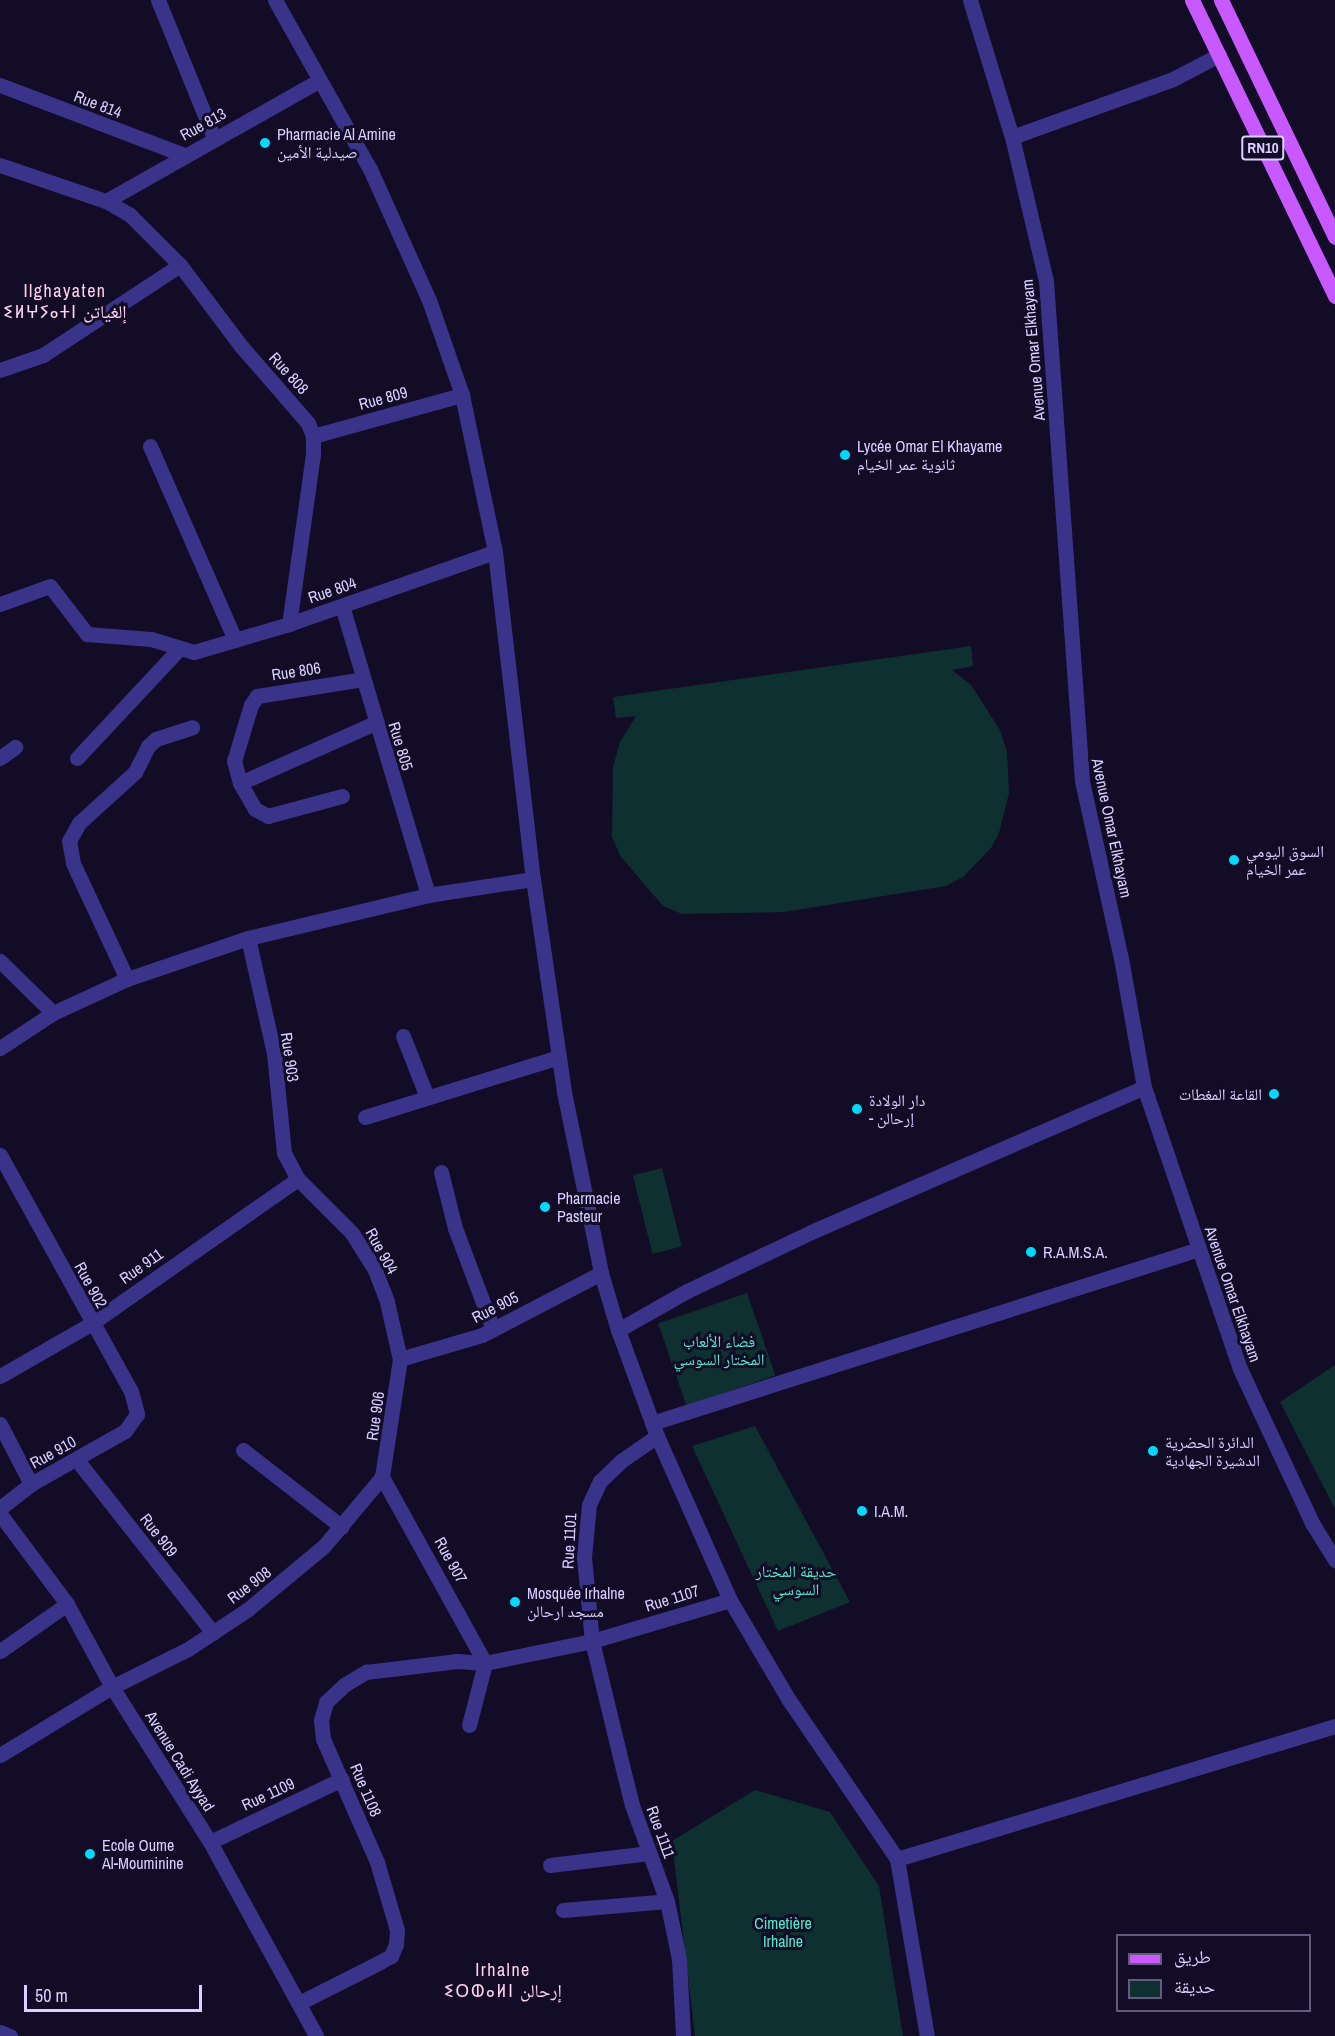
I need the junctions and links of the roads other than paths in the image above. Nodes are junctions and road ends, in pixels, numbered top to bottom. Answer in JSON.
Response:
{"nodes":[{"id":1,"x":159,"y":0,"type":"edge"},
{"id":2,"x":275,"y":0,"type":"edge"},
{"id":3,"x":970,"y":0,"type":"edge"},
{"id":4,"x":1192,"y":0,"type":"edge"},
{"id":5,"x":1221,"y":0,"type":"edge"},
{"id":6,"x":1219,"y":56,"type":"junction"},
{"id":7,"x":318,"y":81,"type":"junction"},
{"id":8,"x":0,"y":85,"type":"edge"},
{"id":9,"x":1012,"y":137,"type":"junction"},
{"id":10,"x":214,"y":138,"type":"junction"},
{"id":11,"x":184,"y":155,"type":"junction"},
{"id":12,"x":0,"y":165,"type":"edge"},
{"id":13,"x":106,"y":201,"type":"junction"},
{"id":14,"x":1335,"y":237,"type":"edge"},
{"id":15,"x":180,"y":265,"type":"junction"},
{"id":16,"x":1335,"y":296,"type":"edge"},
{"id":17,"x":0,"y":370,"type":"edge"},
{"id":18,"x":462,"y":395,"type":"junction"},
{"id":19,"x":313,"y":436,"type":"junction"},
{"id":20,"x":150,"y":446,"type":"dead end"},
{"id":21,"x":495,"y":552,"type":"junction"},
{"id":22,"x":0,"y":604,"type":"edge"},
{"id":23,"x":342,"y":606,"type":"junction"},
{"id":24,"x":289,"y":624,"type":"junction"},
{"id":25,"x":236,"y":640,"type":"junction"},
{"id":26,"x":178,"y":650,"type":"junction"},
{"id":27,"x":363,"y":679,"type":"junction"},
{"id":28,"x":375,"y":723,"type":"junction"},
{"id":29,"x":192,"y":727,"type":"dead end"},
{"id":30,"x":15,"y":747,"type":"dead end"},
{"id":31,"x":0,"y":758,"type":"edge"},
{"id":32,"x":77,"y":758,"type":"dead end"},
{"id":33,"x":240,"y":783,"type":"junction"},
{"id":34,"x":342,"y":796,"type":"dead end"},
{"id":35,"x":533,"y":879,"type":"junction"},
{"id":36,"x":428,"y":895,"type":"junction"},
{"id":37,"x":248,"y":938,"type":"junction"},
{"id":38,"x":0,"y":961,"type":"edge"},
{"id":39,"x":14,"y":975,"type":"junction"},
{"id":40,"x":127,"y":979,"type":"junction"},
{"id":41,"x":0,"y":983,"type":"edge"},
{"id":42,"x":52,"y":1013,"type":"junction"},
{"id":43,"x":403,"y":1036,"type":"dead end"},
{"id":44,"x":0,"y":1048,"type":"edge"},
{"id":45,"x":560,"y":1057,"type":"junction"},
{"id":46,"x":1144,"y":1087,"type":"junction"},
{"id":47,"x":427,"y":1097,"type":"junction"},
{"id":48,"x":365,"y":1117,"type":"dead end"},
{"id":49,"x":0,"y":1155,"type":"edge"},
{"id":50,"x":441,"y":1172,"type":"dead end"},
{"id":51,"x":298,"y":1179,"type":"junction"},
{"id":52,"x":1196,"y":1250,"type":"junction"},
{"id":53,"x":602,"y":1273,"type":"junction"},
{"id":54,"x":92,"y":1323,"type":"junction"},
{"id":55,"x":493,"y":1329,"type":"junction"},
{"id":56,"x":618,"y":1330,"type":"junction"},
{"id":57,"x":400,"y":1359,"type":"junction"},
{"id":58,"x":0,"y":1376,"type":"edge"},
{"id":59,"x":0,"y":1424,"type":"edge"},
{"id":60,"x":655,"y":1429,"type":"junction"},
{"id":61,"x":125,"y":1431,"type":"joint"},
{"id":62,"x":243,"y":1450,"type":"dead end"},
{"id":63,"x":77,"y":1460,"type":"junction"},
{"id":64,"x":382,"y":1477,"type":"junction"},
{"id":65,"x":31,"y":1484,"type":"junction"},
{"id":66,"x":0,"y":1508,"type":"edge"},
{"id":67,"x":0,"y":1515,"type":"edge"},
{"id":68,"x":342,"y":1527,"type":"junction"},
{"id":69,"x":1335,"y":1560,"type":"edge"},
{"id":70,"x":730,"y":1600,"type":"junction"},
{"id":71,"x":67,"y":1604,"type":"junction"},
{"id":72,"x":213,"y":1633,"type":"junction"},
{"id":73,"x":592,"y":1641,"type":"junction"},
{"id":74,"x":0,"y":1651,"type":"edge"},
{"id":75,"x":485,"y":1663,"type":"junction"},
{"id":76,"x":112,"y":1687,"type":"junction"},
{"id":77,"x":469,"y":1725,"type":"dead end"},
{"id":78,"x":1335,"y":1726,"type":"edge"},
{"id":79,"x":0,"y":1755,"type":"edge"},
{"id":80,"x":342,"y":1779,"type":"junction"},
{"id":81,"x":210,"y":1842,"type":"junction"},
{"id":82,"x":649,"y":1853,"type":"junction"},
{"id":83,"x":897,"y":1859,"type":"junction"},
{"id":84,"x":550,"y":1865,"type":"dead end"},
{"id":85,"x":667,"y":1901,"type":"junction"},
{"id":86,"x":563,"y":1910,"type":"dead end"},
{"id":87,"x":299,"y":2003,"type":"junction"},
{"id":88,"x":0,"y":2032,"type":"edge"},
{"id":89,"x":10,"y":2036,"type":"edge"},
{"id":90,"x":316,"y":2036,"type":"edge"},
{"id":91,"x":683,"y":2036,"type":"edge"},
{"id":92,"x":927,"y":2036,"type":"edge"}],
"edges":[{"from":1,"to":10,"type":"street"},
{"from":2,"to":7,"type":"street"},
{"from":3,"to":9,"type":"street","name":"Avenue Omar Elkhayam"},
{"from":4,"to":6,"type":"main road","number":"RN10"},
{"from":5,"to":14,"type":"main road","number":"RN10"},
{"from":6,"to":9,"type":"street"},
{"from":6,"to":16,"type":"main road","number":"RN10"},
{"from":7,"to":10,"type":"street","name":"Rue 813"},
{"from":7,"to":18,"type":"street"},
{"from":8,"to":11,"type":"street","name":"Rue 814"},
{"from":9,"to":46,"type":"street","name":"Avenue Omar Elkhayam"},
{"from":10,"to":11,"type":"street","name":"Rue 813"},
{"from":11,"to":13,"type":"street","name":"Rue 813"},
{"from":12,"to":13,"type":"street","name":"Rue 808"},
{"from":13,"to":15,"type":"street","name":"Rue 808"},
{"from":15,"to":17,"type":"street"},
{"from":15,"to":19,"type":"street","name":"Rue 808"},
{"from":18,"to":19,"type":"street","name":"Rue 809"},
{"from":18,"to":21,"type":"street"},
{"from":19,"to":24,"type":"street"},
{"from":20,"to":25,"type":"street"},
{"from":21,"to":23,"type":"street","name":"Rue 804"},
{"from":21,"to":35,"type":"street"},
{"from":22,"to":26,"type":"street","name":"Rue 804"},
{"from":23,"to":24,"type":"street","name":"Rue 804"},
{"from":23,"to":27,"type":"street","name":"Rue 805"},
{"from":24,"to":25,"type":"street","name":"Rue 804"},
{"from":25,"to":26,"type":"street","name":"Rue 804"},
{"from":26,"to":32,"type":"street"},
{"from":27,"to":28,"type":"street","name":"Rue 805"},
{"from":27,"to":33,"type":"street","name":"Rue 806"},
{"from":28,"to":33,"type":"street"},
{"from":28,"to":36,"type":"street","name":"Rue 805"},
{"from":29,"to":40,"type":"street"},
{"from":30,"to":31,"type":"street"},
{"from":33,"to":34,"type":"street","name":"Rue 806"},
{"from":35,"to":36,"type":"street"},
{"from":35,"to":45,"type":"street"},
{"from":36,"to":37,"type":"street"},
{"from":37,"to":40,"type":"street"},
{"from":37,"to":51,"type":"street","name":"Rue 903"},
{"from":38,"to":39,"type":"street"},
{"from":39,"to":41,"type":"street"},
{"from":39,"to":42,"type":"street"},
{"from":40,"to":42,"type":"street"},
{"from":42,"to":44,"type":"street"},
{"from":43,"to":47,"type":"street"},
{"from":45,"to":47,"type":"street"},
{"from":45,"to":53,"type":"street"},
{"from":46,"to":52,"type":"street","name":"Avenue Omar Elkhayam"},
{"from":46,"to":56,"type":"street"},
{"from":47,"to":48,"type":"street"},
{"from":49,"to":54,"type":"street","name":"Rue 902"},
{"from":50,"to":55,"type":"street"},
{"from":51,"to":54,"type":"street","name":"Rue 911"},
{"from":51,"to":57,"type":"street","name":"Rue 904"},
{"from":52,"to":60,"type":"street","name":"Rue 1101"},
{"from":52,"to":69,"type":"street","name":"Avenue Omar Elkhayam"},
{"from":53,"to":55,"type":"street","name":"Rue 905"},
{"from":53,"to":56,"type":"street"},
{"from":54,"to":58,"type":"street","name":"Rue 911"},
{"from":54,"to":61,"type":"street","name":"Rue 902"},
{"from":55,"to":57,"type":"street","name":"Rue 905"},
{"from":56,"to":60,"type":"street"},
{"from":57,"to":64,"type":"street","name":"Rue 906"},
{"from":59,"to":65,"type":"street"},
{"from":60,"to":70,"type":"street"},
{"from":60,"to":73,"type":"street","name":"Rue 1101"},
{"from":61,"to":63,"type":"street","name":"Rue 910"},
{"from":62,"to":68,"type":"street"},
{"from":63,"to":65,"type":"street","name":"Rue 910"},
{"from":63,"to":72,"type":"street","name":"Rue 909"},
{"from":64,"to":68,"type":"street","name":"Rue 908"},
{"from":64,"to":75,"type":"street","name":"Rue 907"},
{"from":65,"to":66,"type":"street","name":"Rue 910"},
{"from":67,"to":71,"type":"street","name":"Avenue Cadi Ayyad"},
{"from":68,"to":72,"type":"street","name":"Rue 908"},
{"from":70,"to":73,"type":"street","name":"Rue 1107"},
{"from":70,"to":83,"type":"street"},
{"from":71,"to":74,"type":"street"},
{"from":71,"to":76,"type":"street","name":"Avenue Cadi Ayyad"},
{"from":72,"to":76,"type":"street","name":"Rue 908"},
{"from":73,"to":75,"type":"street","name":"Rue 1107"},
{"from":73,"to":82,"type":"street","name":"Rue 1111"},
{"from":75,"to":77,"type":"street"},
{"from":75,"to":80,"type":"street","name":"Rue 1108"},
{"from":76,"to":79,"type":"street","name":"Rue 908"},
{"from":76,"to":81,"type":"street","name":"Avenue Cadi Ayyad"},
{"from":78,"to":83,"type":"street"},
{"from":80,"to":81,"type":"street","name":"Rue 1109"},
{"from":80,"to":87,"type":"street","name":"Rue 1108"},
{"from":81,"to":87,"type":"street","name":"Avenue Cadi Ayyad"},
{"from":82,"to":84,"type":"street"},
{"from":82,"to":85,"type":"street","name":"Rue 1111"},
{"from":83,"to":92,"type":"street"},
{"from":85,"to":86,"type":"street"},
{"from":85,"to":91,"type":"street","name":"Rue 1111"},
{"from":87,"to":90,"type":"street","name":"Avenue Cadi Ayyad"},
{"from":88,"to":89,"type":"street"}]}
